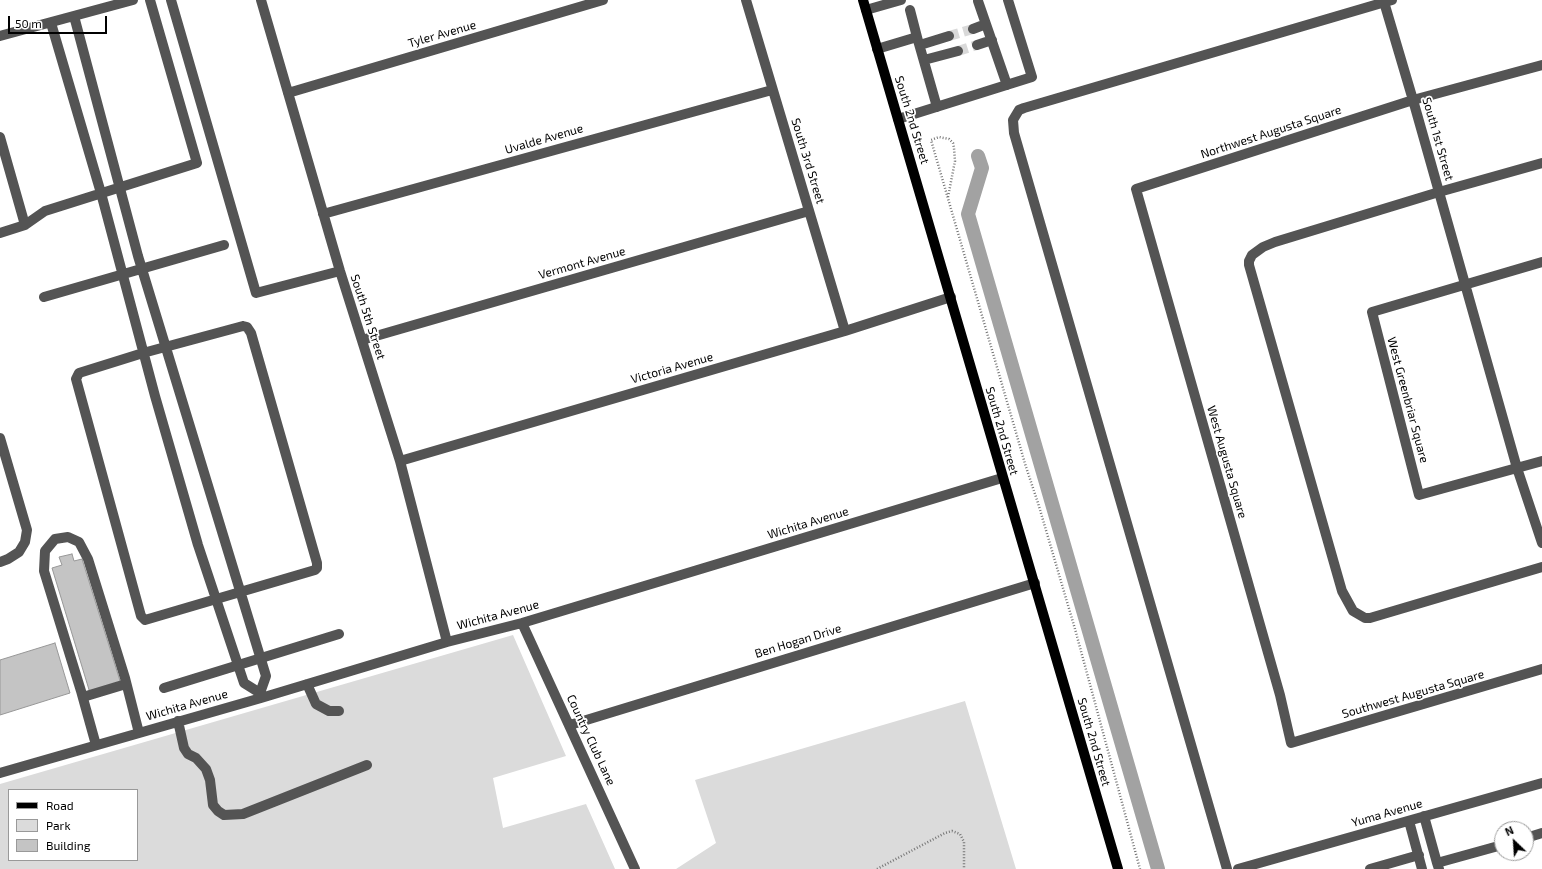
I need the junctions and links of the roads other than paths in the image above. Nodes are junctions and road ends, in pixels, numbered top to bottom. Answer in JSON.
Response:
{"nodes":[{"id":1,"x":133,"y":0,"type":"edge"},
{"id":2,"x":150,"y":0,"type":"edge"},
{"id":3,"x":171,"y":0,"type":"edge"},
{"id":4,"x":261,"y":0,"type":"edge"},
{"id":5,"x":603,"y":0,"type":"edge"},
{"id":6,"x":746,"y":0,"type":"edge"},
{"id":7,"x":863,"y":0,"type":"edge"},
{"id":8,"x":901,"y":0,"type":"edge"},
{"id":9,"x":1008,"y":0,"type":"edge"},
{"id":10,"x":978,"y":1,"type":"edge"},
{"id":11,"x":1388,"y":1,"type":"edge"},
{"id":12,"x":866,"y":10,"type":"junction"},
{"id":13,"x":910,"y":10,"type":"dead end"},
{"id":14,"x":74,"y":16,"type":"junction"},
{"id":15,"x":51,"y":22,"type":"junction"},
{"id":16,"x":986,"y":24,"type":"junction"},
{"id":17,"x":973,"y":28,"type":"tunnel mouth"},
{"id":18,"x":0,"y":36,"type":"edge"},
{"id":19,"x":949,"y":36,"type":"tunnel mouth"},
{"id":20,"x":992,"y":40,"type":"junction"},
{"id":21,"x":919,"y":41,"type":"junction"},
{"id":22,"x":977,"y":45,"type":"tunnel mouth"},
{"id":23,"x":877,"y":49,"type":"junction"},
{"id":24,"x":958,"y":51,"type":"tunnel mouth"},
{"id":25,"x":924,"y":60,"type":"junction"},
{"id":26,"x":1542,"y":65,"type":"edge"},
{"id":27,"x":1007,"y":85,"type":"junction"},
{"id":28,"x":772,"y":90,"type":"junction"},
{"id":29,"x":288,"y":94,"type":"junction"},
{"id":30,"x":1413,"y":100,"type":"junction"},
{"id":31,"x":937,"y":107,"type":"junction"},
{"id":32,"x":898,"y":119,"type":"junction"},
{"id":33,"x":0,"y":137,"type":"edge"},
{"id":34,"x":1542,"y":163,"type":"edge"},
{"id":35,"x":120,"y":187,"type":"junction"},
{"id":36,"x":1136,"y":189,"type":"joint"},
{"id":37,"x":1439,"y":192,"type":"junction"},
{"id":38,"x":100,"y":193,"type":"junction"},
{"id":39,"x":809,"y":211,"type":"junction"},
{"id":40,"x":323,"y":214,"type":"junction"},
{"id":41,"x":25,"y":225,"type":"junction"},
{"id":42,"x":0,"y":233,"type":"edge"},
{"id":43,"x":224,"y":245,"type":"dead end"},
{"id":44,"x":1542,"y":262,"type":"edge"},
{"id":45,"x":142,"y":268,"type":"junction"},
{"id":46,"x":340,"y":271,"type":"junction"},
{"id":47,"x":122,"y":273,"type":"junction"},
{"id":48,"x":1466,"y":284,"type":"junction"},
{"id":49,"x":44,"y":297,"type":"dead end"},
{"id":50,"x":951,"y":297,"type":"junction"},
{"id":51,"x":845,"y":331,"type":"junction"},
{"id":52,"x":362,"y":340,"type":"junction"},
{"id":53,"x":166,"y":347,"type":"junction"},
{"id":54,"x":144,"y":353,"type":"junction"},
{"id":55,"x":0,"y":438,"type":"edge"},
{"id":56,"x":400,"y":461,"type":"junction"},
{"id":57,"x":1542,"y":461,"type":"edge"},
{"id":58,"x":1517,"y":468,"type":"junction"},
{"id":59,"x":1002,"y":478,"type":"junction"},
{"id":60,"x":1542,"y":543,"type":"edge"},
{"id":61,"x":0,"y":562,"type":"edge"},
{"id":62,"x":1542,"y":567,"type":"edge"},
{"id":63,"x":1035,"y":583,"type":"junction"},
{"id":64,"x":240,"y":593,"type":"junction"},
{"id":65,"x":216,"y":599,"type":"junction"},
{"id":66,"x":522,"y":623,"type":"junction"},
{"id":67,"x":339,"y":634,"type":"dead end"},
{"id":68,"x":448,"y":642,"type":"junction"},
{"id":69,"x":260,"y":658,"type":"junction"},
{"id":70,"x":238,"y":664,"type":"junction"},
{"id":71,"x":1542,"y":670,"type":"edge"},
{"id":72,"x":126,"y":684,"type":"junction"},
{"id":73,"x":307,"y":684,"type":"junction"},
{"id":74,"x":164,"y":688,"type":"dead end"},
{"id":75,"x":83,"y":697,"type":"junction"},
{"id":76,"x":339,"y":711,"type":"dead end"},
{"id":77,"x":178,"y":721,"type":"junction"},
{"id":78,"x":570,"y":725,"type":"junction"},
{"id":79,"x":139,"y":733,"type":"junction"},
{"id":80,"x":1291,"y":743,"type":"joint"},
{"id":81,"x":96,"y":745,"type":"junction"},
{"id":82,"x":366,"y":765,"type":"dead end"},
{"id":83,"x":0,"y":773,"type":"edge"},
{"id":84,"x":1542,"y":783,"type":"edge"},
{"id":85,"x":1424,"y":816,"type":"junction"},
{"id":86,"x":1409,"y":821,"type":"junction"},
{"id":87,"x":1494,"y":848,"type":"edge"},
{"id":88,"x":1418,"y":855,"type":"junction"},
{"id":89,"x":1438,"y":866,"type":"edge"},
{"id":90,"x":635,"y":869,"type":"edge"},
{"id":91,"x":1118,"y":869,"type":"edge"},
{"id":92,"x":1227,"y":869,"type":"edge"},
{"id":93,"x":1238,"y":869,"type":"edge"},
{"id":94,"x":1370,"y":869,"type":"edge"},
{"id":95,"x":1422,"y":869,"type":"edge"}],
"edges":[{"from":1,"to":14,"type":"street"},
{"from":2,"to":35,"type":"street"},
{"from":3,"to":46,"type":"street"},
{"from":4,"to":29,"type":"street","name":"South 5th Street"},
{"from":5,"to":29,"type":"street","name":"Tyler Avenue"},
{"from":6,"to":28,"type":"street","name":"South 3rd Street"},
{"from":7,"to":12,"type":"main road","name":"South 2nd Street"},
{"from":8,"to":12,"type":"street"},
{"from":9,"to":27,"type":"street"},
{"from":10,"to":16,"type":"street"},
{"from":11,"to":30,"type":"street","name":"South 1st Street"},
{"from":11,"to":92,"type":"street"},
{"from":12,"to":23,"type":"main road","name":"South 2nd Street"},
{"from":13,"to":21,"type":"street"},
{"from":14,"to":15,"type":"street"},
{"from":14,"to":35,"type":"street"},
{"from":15,"to":18,"type":"street"},
{"from":15,"to":38,"type":"street"},
{"from":16,"to":17,"type":"street"},
{"from":16,"to":20,"type":"street"},
{"from":19,"to":21,"type":"street"},
{"from":20,"to":22,"type":"street"},
{"from":20,"to":27,"type":"street"},
{"from":21,"to":23,"type":"street"},
{"from":21,"to":25,"type":"street"},
{"from":23,"to":32,"type":"main road","name":"South 2nd Street"},
{"from":24,"to":25,"type":"street"},
{"from":25,"to":31,"type":"street"},
{"from":26,"to":30,"type":"street","name":"Northwest Augusta Square"},
{"from":27,"to":31,"type":"street"},
{"from":28,"to":39,"type":"street","name":"South 3rd Street"},
{"from":28,"to":40,"type":"street","name":"Uvalde Avenue"},
{"from":29,"to":40,"type":"street","name":"South 5th Street"},
{"from":30,"to":36,"type":"street","name":"Northwest Augusta Square"},
{"from":30,"to":37,"type":"street","name":"South 1st Street"},
{"from":31,"to":32,"type":"street"},
{"from":32,"to":50,"type":"main road","name":"South 2nd Street"},
{"from":33,"to":41,"type":"street"},
{"from":34,"to":37,"type":"street"},
{"from":35,"to":38,"type":"street"},
{"from":35,"to":45,"type":"street"},
{"from":36,"to":80,"type":"street","name":"West Augusta Square"},
{"from":37,"to":48,"type":"street","name":"South 1st Street"},
{"from":37,"to":62,"type":"street"},
{"from":38,"to":41,"type":"street"},
{"from":38,"to":47,"type":"street"},
{"from":39,"to":51,"type":"street","name":"South 3rd Street"},
{"from":39,"to":52,"type":"street","name":"Vermont Avenue"},
{"from":40,"to":46,"type":"street","name":"South 5th Street"},
{"from":41,"to":42,"type":"street"},
{"from":43,"to":45,"type":"street"},
{"from":44,"to":48,"type":"street"},
{"from":45,"to":47,"type":"street"},
{"from":45,"to":53,"type":"street"},
{"from":46,"to":52,"type":"street","name":"South 5th Street"},
{"from":47,"to":49,"type":"street"},
{"from":47,"to":54,"type":"street"},
{"from":48,"to":58,"type":"street","name":"South 1st Street"},
{"from":48,"to":58,"type":"street","name":"West Greenbriar Square"},
{"from":50,"to":51,"type":"street","name":"Victoria Avenue"},
{"from":50,"to":59,"type":"main road","name":"South 2nd Street"},
{"from":51,"to":56,"type":"street","name":"Victoria Avenue"},
{"from":52,"to":56,"type":"street","name":"South 5th Street"},
{"from":53,"to":54,"type":"street"},
{"from":53,"to":64,"type":"street"},
{"from":53,"to":64,"type":"street"},
{"from":54,"to":65,"type":"street"},
{"from":54,"to":65,"type":"street"},
{"from":55,"to":61,"type":"street"},
{"from":56,"to":68,"type":"street","name":"South 5th Street"},
{"from":57,"to":58,"type":"street"},
{"from":58,"to":60,"type":"street"},
{"from":59,"to":63,"type":"main road","name":"South 2nd Street"},
{"from":59,"to":66,"type":"street","name":"Wichita Avenue"},
{"from":63,"to":78,"type":"street","name":"Ben Hogan Drive"},
{"from":63,"to":91,"type":"main road","name":"South 2nd Street"},
{"from":64,"to":65,"type":"street"},
{"from":64,"to":69,"type":"street"},
{"from":65,"to":70,"type":"street"},
{"from":66,"to":68,"type":"street","name":"Wichita Avenue"},
{"from":66,"to":78,"type":"street","name":"Country Club Lane"},
{"from":67,"to":69,"type":"street"},
{"from":68,"to":73,"type":"street","name":"Wichita Avenue"},
{"from":69,"to":70,"type":"street"},
{"from":69,"to":70,"type":"street"},
{"from":70,"to":74,"type":"street"},
{"from":71,"to":80,"type":"street","name":"Southwest Augusta Square"},
{"from":72,"to":75,"type":"street"},
{"from":72,"to":75,"type":"street"},
{"from":72,"to":79,"type":"street"},
{"from":73,"to":76,"type":"street"},
{"from":73,"to":77,"type":"street","name":"Wichita Avenue"},
{"from":75,"to":81,"type":"street"},
{"from":77,"to":79,"type":"street","name":"Wichita Avenue"},
{"from":77,"to":82,"type":"street"},
{"from":78,"to":90,"type":"street","name":"Country Club Lane"},
{"from":79,"to":81,"type":"street","name":"Wichita Avenue"},
{"from":81,"to":83,"type":"street","name":"Wichita Avenue"},
{"from":84,"to":85,"type":"street","name":"Yuma Avenue"},
{"from":85,"to":86,"type":"street","name":"Yuma Avenue"},
{"from":85,"to":89,"type":"street"},
{"from":86,"to":88,"type":"street"},
{"from":86,"to":93,"type":"street","name":"Yuma Avenue"},
{"from":87,"to":89,"type":"street"},
{"from":88,"to":94,"type":"street"},
{"from":88,"to":95,"type":"street"}]}
